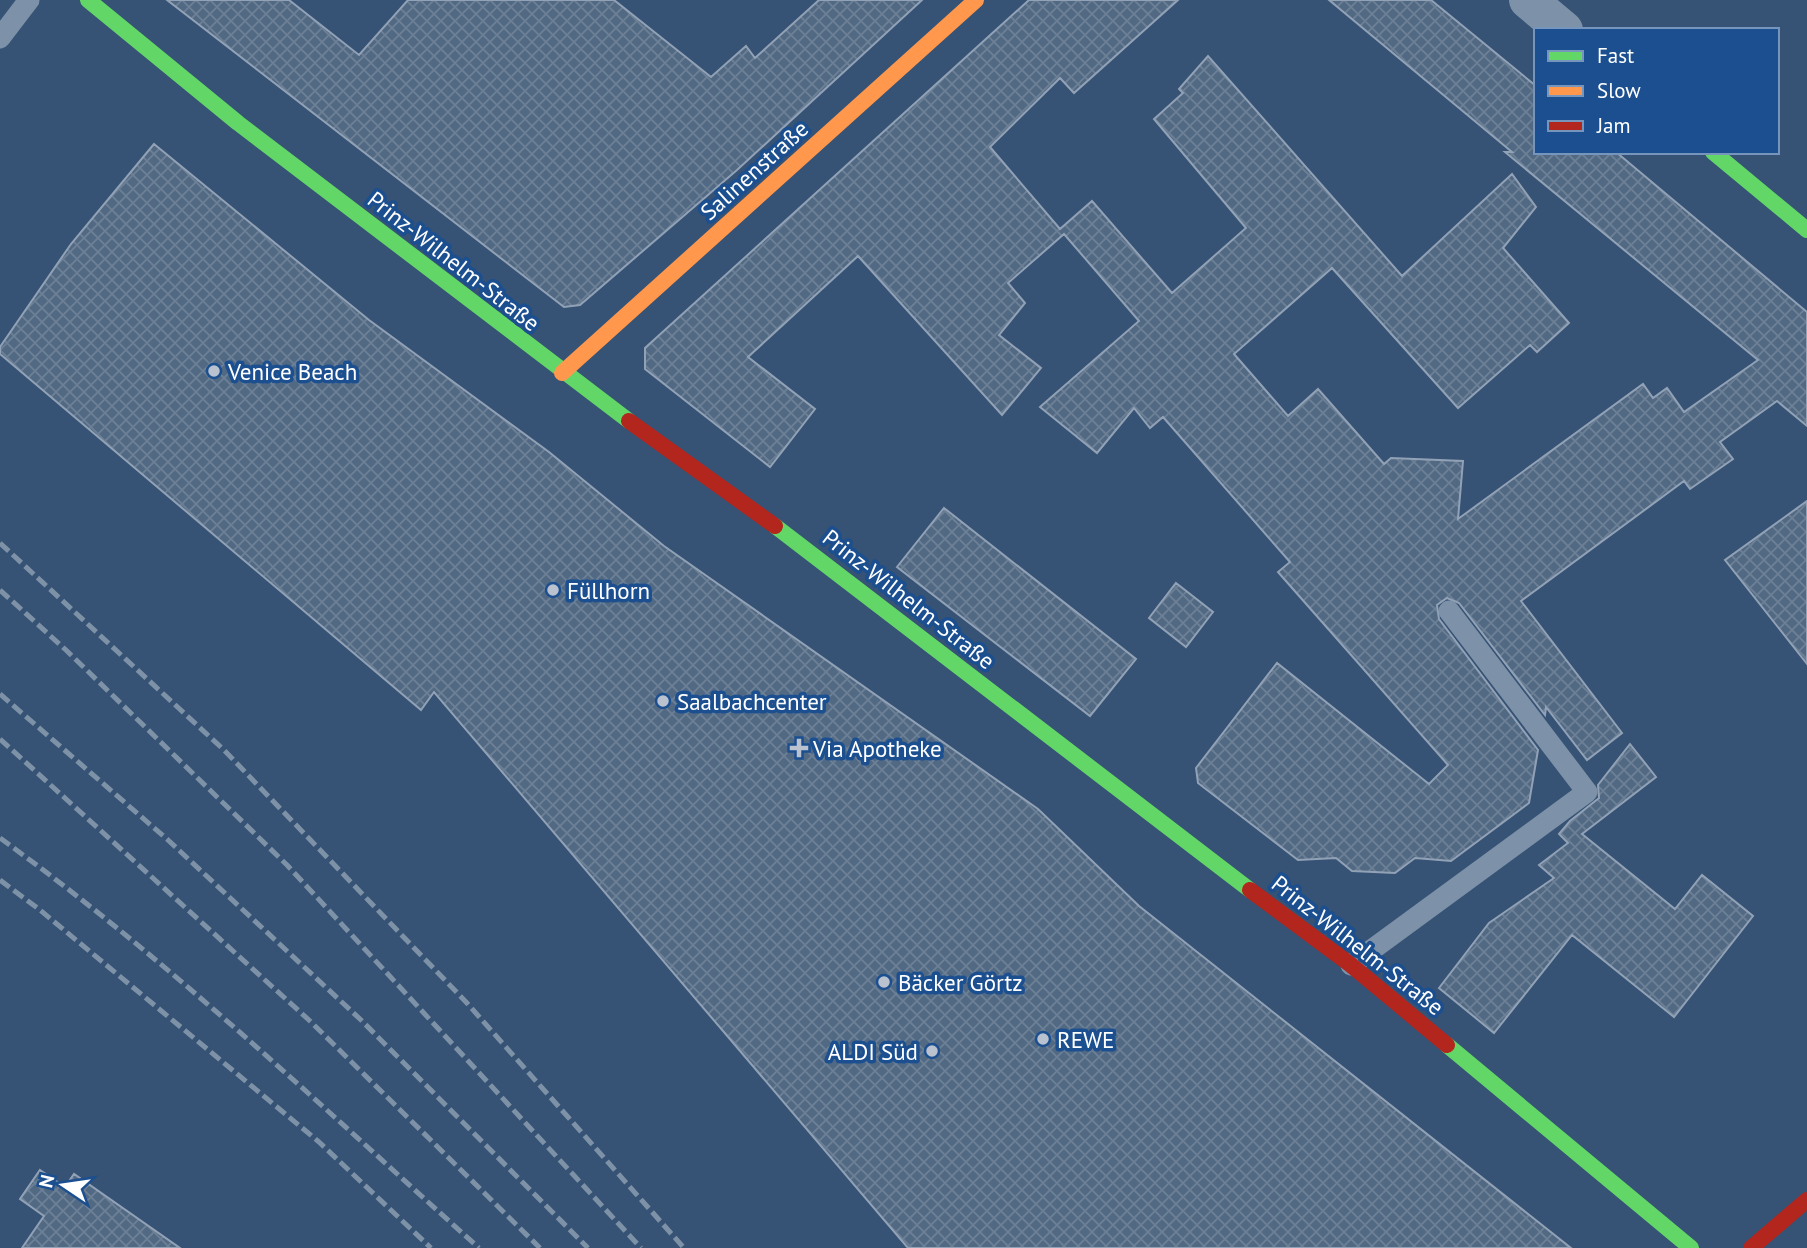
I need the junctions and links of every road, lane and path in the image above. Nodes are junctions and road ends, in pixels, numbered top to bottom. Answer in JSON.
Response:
{"nodes":[{"id":1,"x":29,"y":0,"type":"edge"},
{"id":2,"x":976,"y":0,"type":"edge"},
{"id":3,"x":1528,"y":0,"type":"edge"},
{"id":4,"x":104,"y":5,"type":"edge"},
{"id":5,"x":1562,"y":28,"type":"edge"},
{"id":6,"x":2,"y":32,"type":"edge"},
{"id":7,"x":1715,"y":154,"type":"edge"},
{"id":8,"x":1807,"y":230,"type":"edge"},
{"id":9,"x":562,"y":373,"type":"junction"},
{"id":10,"x":1448,"y":611,"type":"dead end"},
{"id":11,"x":1351,"y":965,"type":"junction"},
{"id":12,"x":1807,"y":1200,"type":"edge"},
{"id":13,"x":1691,"y":1248,"type":"edge"},
{"id":14,"x":1751,"y":1248,"type":"edge"}],
"edges":[{"from":1,"to":6,"type":"lane"},
{"from":2,"to":9,"type":"street","name":"Salinenstraße"},
{"from":3,"to":5,"type":"street"},
{"from":4,"to":9,"type":"street","name":"Prinz-Wilhelm-Straße"},
{"from":7,"to":8,"type":"street"},
{"from":9,"to":11,"type":"street","name":"Prinz-Wilhelm-Straße"},
{"from":10,"to":11,"type":"lane"},
{"from":11,"to":13,"type":"street","name":"Prinz-Wilhelm-Straße"},
{"from":12,"to":14,"type":"street"}]}
